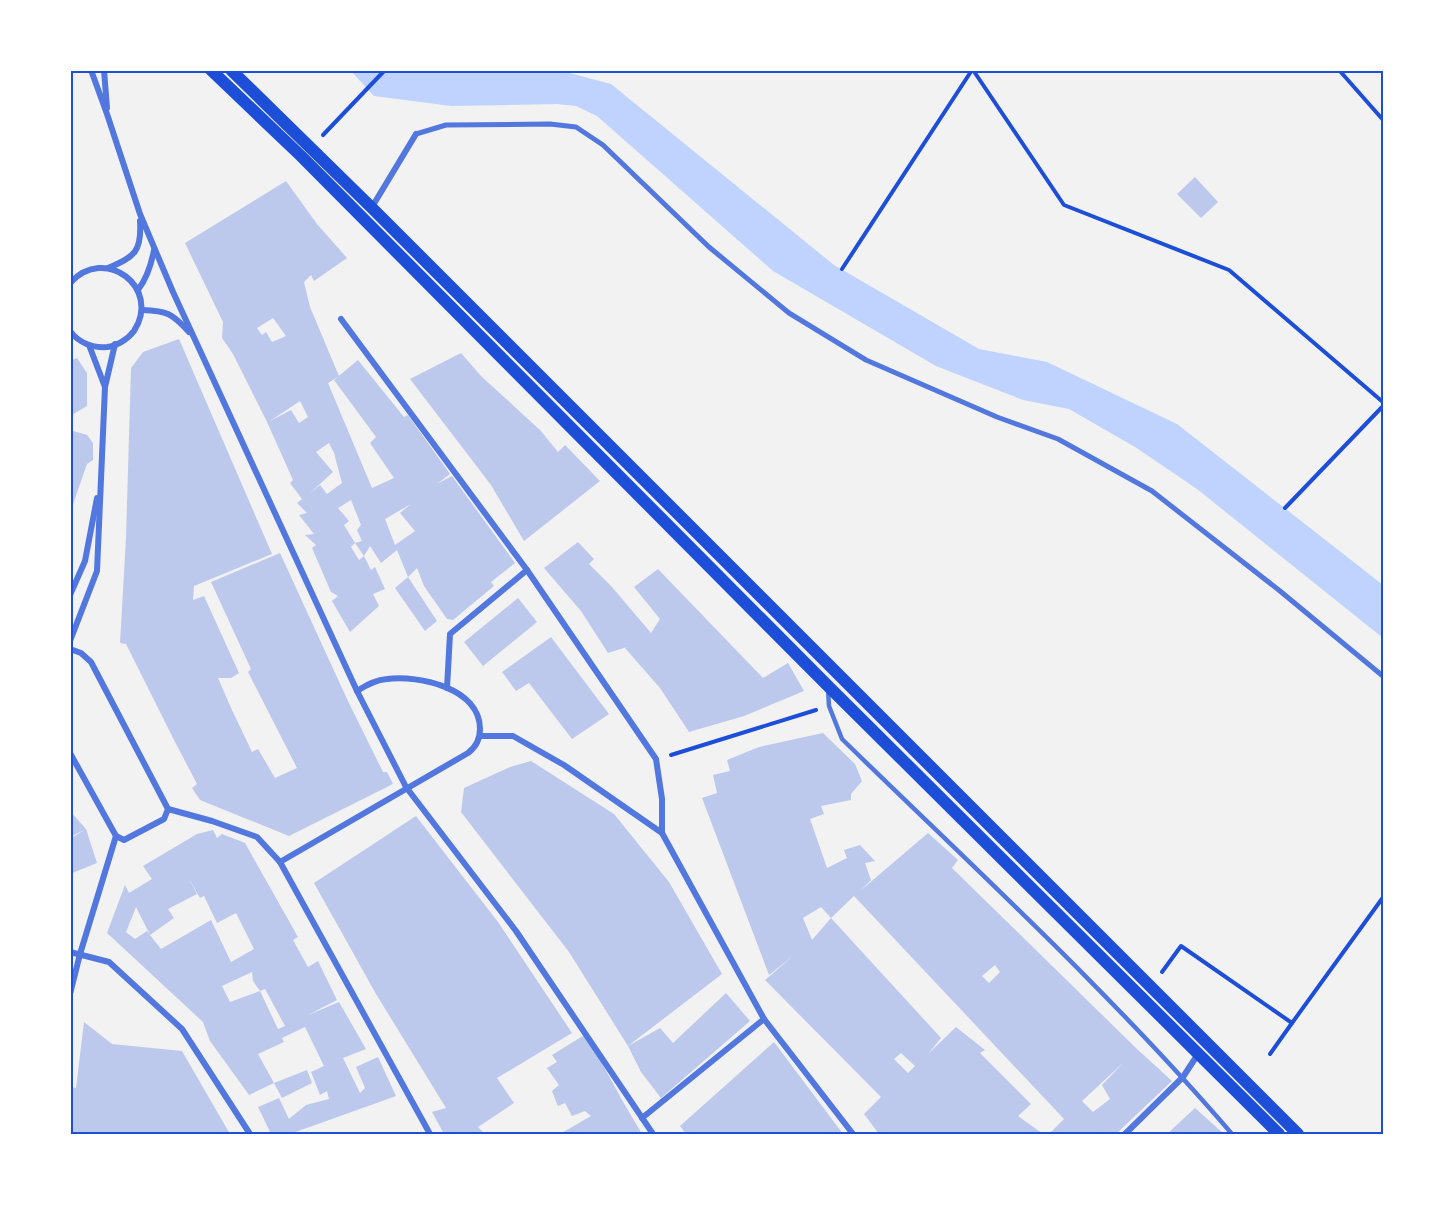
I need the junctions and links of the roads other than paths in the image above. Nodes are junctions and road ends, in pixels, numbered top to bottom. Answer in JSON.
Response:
{"nodes":[{"id":1,"x":91,"y":70,"type":"edge"},
{"id":2,"x":104,"y":70,"type":"edge"},
{"id":3,"x":211,"y":70,"type":"edge"},
{"id":4,"x":231,"y":70,"type":"edge"},
{"id":5,"x":107,"y":114,"type":"junction"},
{"id":6,"x":416,"y":134,"type":"joint"},
{"id":7,"x":372,"y":208,"type":"junction"},
{"id":8,"x":140,"y":214,"type":"junction"},
{"id":9,"x":154,"y":249,"type":"junction"},
{"id":10,"x":107,"y":268,"type":"junction"},
{"id":11,"x":71,"y":283,"type":"edge"},
{"id":12,"x":138,"y":290,"type":"junction"},
{"id":13,"x":142,"y":310,"type":"junction"},
{"id":14,"x":340,"y":319,"type":"dead end"},
{"id":15,"x":70,"y":331,"type":"edge"},
{"id":16,"x":194,"y":337,"type":"junction"},
{"id":17,"x":116,"y":344,"type":"junction"},
{"id":18,"x":89,"y":345,"type":"junction"},
{"id":19,"x":105,"y":387,"type":"junction"},
{"id":20,"x":101,"y":477,"type":"junction"},
{"id":21,"x":527,"y":570,"type":"junction"},
{"id":22,"x":70,"y":595,"type":"edge"},
{"id":23,"x":70,"y":640,"type":"edge"},
{"id":24,"x":70,"y":649,"type":"edge"},
{"id":25,"x":1383,"y":677,"type":"edge"},
{"id":26,"x":828,"y":686,"type":"junction"},
{"id":27,"x":447,"y":688,"type":"junction"},
{"id":28,"x":357,"y":691,"type":"junction"},
{"id":29,"x":480,"y":736,"type":"junction"},
{"id":30,"x":70,"y":753,"type":"edge"},
{"id":31,"x":406,"y":787,"type":"junction"},
{"id":32,"x":168,"y":809,"type":"junction"},
{"id":33,"x":662,"y":833,"type":"junction"},
{"id":34,"x":116,"y":836,"type":"junction"},
{"id":35,"x":280,"y":861,"type":"junction"},
{"id":36,"x":70,"y":952,"type":"edge"},
{"id":37,"x":80,"y":954,"type":"junction"},
{"id":38,"x":70,"y":994,"type":"edge"},
{"id":39,"x":764,"y":1019,"type":"junction"},
{"id":40,"x":1198,"y":1054,"type":"junction"},
{"id":41,"x":1183,"y":1077,"type":"junction"},
{"id":42,"x":642,"y":1119,"type":"junction"},
{"id":43,"x":1274,"y":1133,"type":"edge"},
{"id":44,"x":250,"y":1134,"type":"edge"},
{"id":45,"x":430,"y":1134,"type":"edge"},
{"id":46,"x":653,"y":1134,"type":"edge"},
{"id":47,"x":853,"y":1134,"type":"edge"},
{"id":48,"x":1125,"y":1134,"type":"edge"},
{"id":49,"x":1232,"y":1134,"type":"edge"},
{"id":50,"x":1298,"y":1134,"type":"edge"}],
"edges":[{"from":1,"to":5,"type":"street"},
{"from":2,"to":5,"type":"street"},
{"from":3,"to":26,"type":"main road"},
{"from":4,"to":7,"type":"main road"},
{"from":5,"to":8,"type":"street"},
{"from":6,"to":7,"type":"street"},
{"from":6,"to":25,"type":"street"},
{"from":7,"to":50,"type":"main road"},
{"from":8,"to":9,"type":"street"},
{"from":8,"to":10,"type":"street"},
{"from":9,"to":12,"type":"street"},
{"from":9,"to":16,"type":"street"},
{"from":10,"to":11,"type":"street"},
{"from":10,"to":12,"type":"street"},
{"from":12,"to":13,"type":"street"},
{"from":13,"to":16,"type":"street"},
{"from":13,"to":17,"type":"street"},
{"from":14,"to":21,"type":"street"},
{"from":15,"to":18,"type":"street"},
{"from":16,"to":28,"type":"street"},
{"from":17,"to":18,"type":"street"},
{"from":17,"to":19,"type":"street"},
{"from":18,"to":19,"type":"street"},
{"from":19,"to":20,"type":"street"},
{"from":20,"to":22,"type":"street"},
{"from":20,"to":23,"type":"street"},
{"from":21,"to":27,"type":"street"},
{"from":21,"to":33,"type":"street"},
{"from":24,"to":32,"type":"street"},
{"from":26,"to":40,"type":"main road"},
{"from":26,"to":41,"type":"lane"},
{"from":27,"to":28,"type":"street"},
{"from":27,"to":29,"type":"street"},
{"from":28,"to":31,"type":"street"},
{"from":29,"to":31,"type":"street"},
{"from":29,"to":33,"type":"street"},
{"from":30,"to":34,"type":"street"},
{"from":31,"to":35,"type":"street"},
{"from":31,"to":42,"type":"street"},
{"from":32,"to":34,"type":"street"},
{"from":32,"to":35,"type":"street"},
{"from":33,"to":39,"type":"street"},
{"from":34,"to":37,"type":"street"},
{"from":35,"to":45,"type":"street"},
{"from":36,"to":37,"type":"street"},
{"from":37,"to":38,"type":"street"},
{"from":37,"to":44,"type":"street"},
{"from":39,"to":42,"type":"street"},
{"from":39,"to":47,"type":"street"},
{"from":40,"to":41,"type":"street"},
{"from":40,"to":43,"type":"main road"},
{"from":41,"to":48,"type":"street"},
{"from":41,"to":49,"type":"lane"},
{"from":42,"to":46,"type":"street"}]}
